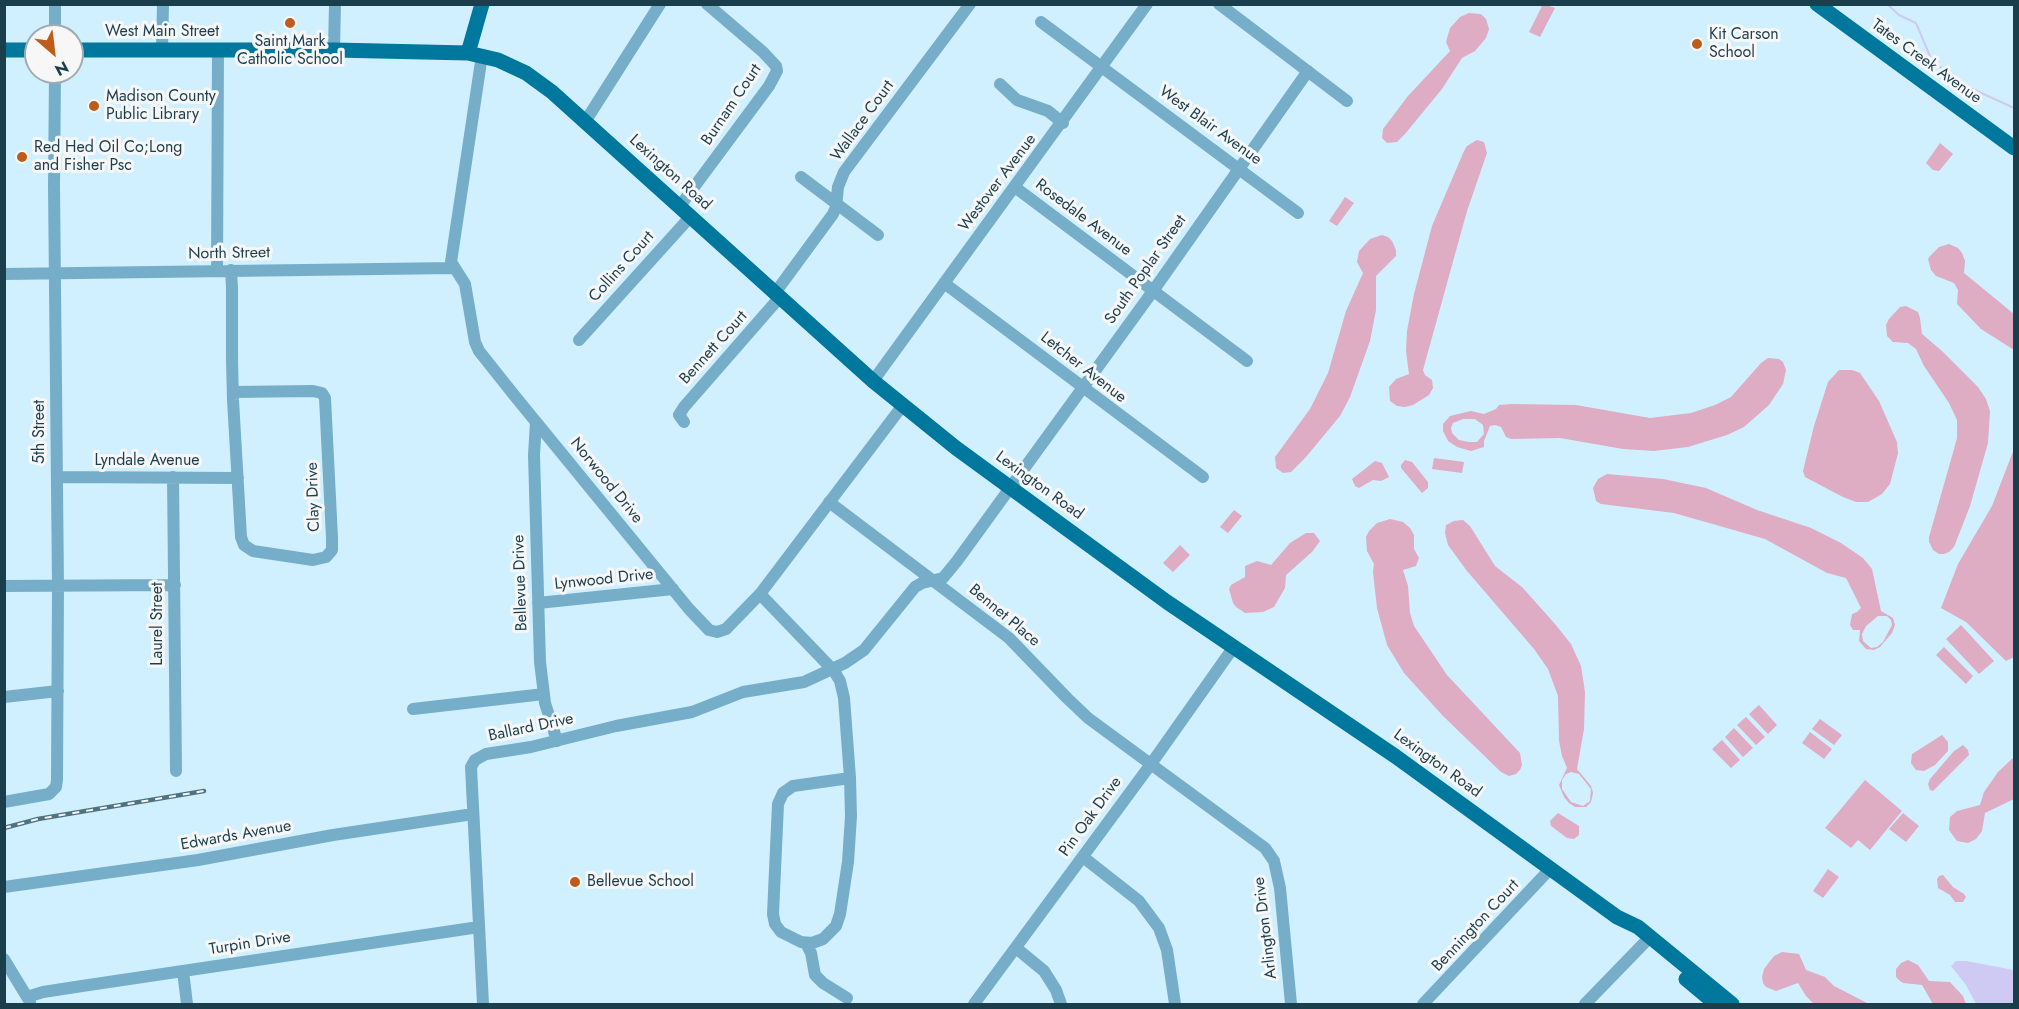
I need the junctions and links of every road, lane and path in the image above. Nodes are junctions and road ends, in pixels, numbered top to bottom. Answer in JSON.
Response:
{"nodes":[{"id":1,"x":56,"y":4,"type":"edge"},
{"id":2,"x":163,"y":4,"type":"edge"},
{"id":3,"x":335,"y":4,"type":"edge"},
{"id":4,"x":482,"y":4,"type":"edge"},
{"id":5,"x":660,"y":4,"type":"edge"},
{"id":6,"x":707,"y":4,"type":"edge"},
{"id":7,"x":970,"y":4,"type":"edge"},
{"id":8,"x":1147,"y":4,"type":"edge"},
{"id":9,"x":1219,"y":4,"type":"edge"},
{"id":10,"x":1817,"y":4,"type":"edge"},
{"id":11,"x":1041,"y":22,"type":"dead end"},
{"id":12,"x":55,"y":24,"type":"edge"},
{"id":13,"x":4,"y":50,"type":"edge"},
{"id":14,"x":24,"y":50,"type":"edge"},
{"id":15,"x":84,"y":50,"type":"edge"},
{"id":16,"x":162,"y":50,"type":"junction"},
{"id":17,"x":218,"y":50,"type":"junction"},
{"id":18,"x":334,"y":50,"type":"junction"},
{"id":19,"x":475,"y":54,"type":"junction"},
{"id":20,"x":1102,"y":67,"type":"junction"},
{"id":21,"x":1308,"y":71,"type":"junction"},
{"id":22,"x":55,"y":84,"type":"edge"},
{"id":23,"x":1000,"y":84,"type":"dead end"},
{"id":24,"x":1347,"y":101,"type":"dead end"},
{"id":25,"x":585,"y":122,"type":"junction"},
{"id":26,"x":1063,"y":123,"type":"junction"},
{"id":27,"x":2014,"y":148,"type":"edge"},
{"id":28,"x":1239,"y":168,"type":"junction"},
{"id":29,"x":801,"y":177,"type":"dead end"},
{"id":30,"x":1016,"y":188,"type":"junction"},
{"id":31,"x":837,"y":204,"type":"junction"},
{"id":32,"x":685,"y":211,"type":"junction"},
{"id":33,"x":1298,"y":213,"type":"dead end"},
{"id":34,"x":879,"y":235,"type":"dead end"},
{"id":35,"x":453,"y":268,"type":"junction"},
{"id":36,"x":217,"y":270,"type":"junction"},
{"id":37,"x":231,"y":270,"type":"junction"},
{"id":38,"x":4,"y":274,"type":"edge"},
{"id":39,"x":55,"y":274,"type":"junction"},
{"id":40,"x":944,"y":284,"type":"junction"},
{"id":41,"x":1153,"y":291,"type":"junction"},
{"id":42,"x":778,"y":295,"type":"junction"},
{"id":43,"x":579,"y":340,"type":"dead end"},
{"id":44,"x":1247,"y":361,"type":"dead end"},
{"id":45,"x":873,"y":381,"type":"junction"},
{"id":46,"x":1082,"y":387,"type":"junction"},
{"id":47,"x":233,"y":392,"type":"junction"},
{"id":48,"x":903,"y":405,"type":"junction"},
{"id":49,"x":536,"y":422,"type":"junction"},
{"id":50,"x":684,"y":422,"type":"dead end"},
{"id":51,"x":57,"y":477,"type":"junction"},
{"id":52,"x":173,"y":477,"type":"junction"},
{"id":53,"x":1203,"y":477,"type":"dead end"},
{"id":54,"x":238,"y":478,"type":"junction"},
{"id":55,"x":1010,"y":488,"type":"junction"},
{"id":56,"x":828,"y":502,"type":"junction"},
{"id":57,"x":933,"y":580,"type":"junction"},
{"id":58,"x":175,"y":585,"type":"junction"},
{"id":59,"x":4,"y":586,"type":"edge"},
{"id":60,"x":58,"y":586,"type":"junction"},
{"id":61,"x":673,"y":589,"type":"junction"},
{"id":62,"x":760,"y":594,"type":"junction"},
{"id":63,"x":538,"y":603,"type":"junction"},
{"id":64,"x":1233,"y":648,"type":"junction"},
{"id":65,"x":831,"y":668,"type":"junction"},
{"id":66,"x":58,"y":691,"type":"junction"},
{"id":67,"x":544,"y":694,"type":"junction"},
{"id":68,"x":4,"y":697,"type":"edge"},
{"id":69,"x":413,"y":709,"type":"dead end"},
{"id":70,"x":557,"y":741,"type":"junction"},
{"id":71,"x":1151,"y":764,"type":"junction"},
{"id":72,"x":176,"y":771,"type":"dead end"},
{"id":73,"x":850,"y":778,"type":"junction"},
{"id":74,"x":4,"y":802,"type":"edge"},
{"id":75,"x":473,"y":814,"type":"junction"},
{"id":76,"x":1083,"y":856,"type":"junction"},
{"id":77,"x":1551,"y":868,"type":"junction"},
{"id":78,"x":4,"y":887,"type":"edge"},
{"id":79,"x":479,"y":927,"type":"junction"},
{"id":80,"x":1647,"y":940,"type":"junction"},
{"id":81,"x":806,"y":943,"type":"junction"},
{"id":82,"x":1016,"y":948,"type":"junction"},
{"id":83,"x":4,"y":959,"type":"edge"},
{"id":84,"x":183,"y":971,"type":"junction"},
{"id":85,"x":847,"y":998,"type":"dead end"},
{"id":86,"x":30,"y":1001,"type":"edge"},
{"id":87,"x":187,"y":1005,"type":"edge"},
{"id":88,"x":483,"y":1005,"type":"edge"},
{"id":89,"x":974,"y":1005,"type":"edge"},
{"id":90,"x":1060,"y":1005,"type":"edge"},
{"id":91,"x":1175,"y":1005,"type":"edge"},
{"id":92,"x":1292,"y":1005,"type":"edge"},
{"id":93,"x":1423,"y":1005,"type":"edge"},
{"id":94,"x":1585,"y":1005,"type":"edge"},
{"id":95,"x":1716,"y":1005,"type":"edge"},
{"id":96,"x":1732,"y":1005,"type":"edge"}],
"edges":[{"from":1,"to":12,"type":"street"},
{"from":2,"to":16,"type":"street"},
{"from":3,"to":18,"type":"street"},
{"from":4,"to":19,"type":"main road"},
{"from":5,"to":25,"type":"street"},
{"from":6,"to":32,"type":"street","name":"Burnam Court"},
{"from":7,"to":31,"type":"street","name":"Wallace Court"},
{"from":8,"to":20,"type":"street","name":"Westover Avenue"},
{"from":9,"to":21,"type":"street"},
{"from":10,"to":27,"type":"main road","name":"Tates Creek Avenue"},
{"from":11,"to":20,"type":"street","name":"West Blair Avenue"},
{"from":13,"to":14,"type":"main road"},
{"from":15,"to":16,"type":"main road","name":"West Main Street"},
{"from":16,"to":17,"type":"main road","name":"West Main Street"},
{"from":17,"to":18,"type":"main road","name":"West Main Street"},
{"from":17,"to":36,"type":"street"},
{"from":18,"to":19,"type":"main road","name":"West Main Street"},
{"from":19,"to":25,"type":"main road","name":"Lexington Road"},
{"from":19,"to":35,"type":"street"},
{"from":20,"to":26,"type":"street","name":"Westover Avenue"},
{"from":20,"to":28,"type":"street","name":"West Blair Avenue"},
{"from":21,"to":24,"type":"street"},
{"from":21,"to":28,"type":"street","name":"South Poplar Street"},
{"from":22,"to":39,"type":"street","name":"5th Street"},
{"from":23,"to":26,"type":"street"},
{"from":25,"to":32,"type":"main road","name":"Lexington Road"},
{"from":26,"to":30,"type":"street","name":"Westover Avenue"},
{"from":28,"to":33,"type":"street","name":"West Blair Avenue"},
{"from":28,"to":41,"type":"street","name":"South Poplar Street"},
{"from":29,"to":31,"type":"street"},
{"from":30,"to":40,"type":"street","name":"Westover Avenue"},
{"from":30,"to":41,"type":"street","name":"Rosedale Avenue"},
{"from":31,"to":34,"type":"street"},
{"from":31,"to":42,"type":"street","name":"Wallace Court"},
{"from":32,"to":42,"type":"main road","name":"Lexington Road"},
{"from":32,"to":43,"type":"street","name":"Collins Court"},
{"from":35,"to":37,"type":"street","name":"North Street"},
{"from":35,"to":49,"type":"street","name":"Norwood Drive"},
{"from":36,"to":37,"type":"street","name":"North Street"},
{"from":36,"to":39,"type":"street","name":"North Street"},
{"from":37,"to":47,"type":"street","name":"Clay Drive"},
{"from":38,"to":39,"type":"street","name":"North Street"},
{"from":39,"to":51,"type":"street","name":"5th Street"},
{"from":40,"to":45,"type":"street","name":"Westover Avenue"},
{"from":40,"to":46,"type":"street","name":"Letcher Avenue"},
{"from":41,"to":44,"type":"street","name":"Rosedale Avenue"},
{"from":41,"to":46,"type":"street","name":"South Poplar Street"},
{"from":42,"to":45,"type":"main road","name":"Lexington Road"},
{"from":42,"to":50,"type":"street","name":"Bennett Court"},
{"from":45,"to":48,"type":"main road","name":"Lexington Road"},
{"from":46,"to":53,"type":"street","name":"Letcher Avenue"},
{"from":46,"to":55,"type":"street","name":"South Poplar Street"},
{"from":47,"to":54,"type":"street","name":"Clay Drive"},
{"from":47,"to":54,"type":"street","name":"Clay Drive"},
{"from":48,"to":55,"type":"main road","name":"Lexington Road"},
{"from":48,"to":56,"type":"street","name":"Norwood Drive"},
{"from":49,"to":61,"type":"street","name":"Norwood Drive"},
{"from":49,"to":63,"type":"street","name":"Bellevue Drive"},
{"from":51,"to":52,"type":"street","name":"Lyndale Avenue"},
{"from":51,"to":60,"type":"street","name":"5th Street"},
{"from":52,"to":54,"type":"street","name":"Lyndale Avenue"},
{"from":52,"to":58,"type":"street","name":"Laurel Street"},
{"from":55,"to":57,"type":"street","name":"South Poplar Street"},
{"from":55,"to":64,"type":"main road","name":"Lexington Road"},
{"from":56,"to":57,"type":"street","name":"Bennet Place"},
{"from":56,"to":62,"type":"street","name":"Norwood Drive"},
{"from":57,"to":65,"type":"street","name":"Ballard Drive"},
{"from":57,"to":71,"type":"street","name":"Bennet Place"},
{"from":58,"to":60,"type":"street"},
{"from":58,"to":72,"type":"street","name":"Laurel Street"},
{"from":59,"to":60,"type":"street"},
{"from":60,"to":66,"type":"street","name":"5th Street"},
{"from":61,"to":62,"type":"street","name":"Norwood Drive"},
{"from":61,"to":63,"type":"street","name":"Lynwood Drive"},
{"from":62,"to":65,"type":"street"},
{"from":63,"to":67,"type":"street","name":"Bellevue Drive"},
{"from":64,"to":71,"type":"street","name":"Pin Oak Drive"},
{"from":64,"to":77,"type":"main road","name":"Lexington Road"},
{"from":65,"to":70,"type":"street","name":"Ballard Drive"},
{"from":65,"to":73,"type":"street"},
{"from":66,"to":68,"type":"street"},
{"from":66,"to":74,"type":"street","name":"5th Street"},
{"from":67,"to":69,"type":"street"},
{"from":67,"to":70,"type":"street","name":"Bellevue Drive"},
{"from":70,"to":75,"type":"street","name":"Ballard Drive"},
{"from":71,"to":76,"type":"street","name":"Pin Oak Drive"},
{"from":71,"to":92,"type":"street","name":"Arlington Drive"},
{"from":73,"to":81,"type":"street"},
{"from":73,"to":81,"type":"street"},
{"from":75,"to":78,"type":"street","name":"Edwards Avenue"},
{"from":75,"to":79,"type":"street","name":"Ballard Drive"},
{"from":76,"to":82,"type":"street","name":"Pin Oak Drive"},
{"from":76,"to":91,"type":"street"},
{"from":77,"to":80,"type":"main road","name":"Lexington Road"},
{"from":77,"to":93,"type":"street","name":"Bennington Court"},
{"from":79,"to":84,"type":"street","name":"Turpin Drive"},
{"from":79,"to":88,"type":"street","name":"Ballard Drive"},
{"from":80,"to":94,"type":"street"},
{"from":80,"to":95,"type":"main road","name":"Lexington Road"},
{"from":80,"to":96,"type":"main road","name":"Lexington Road"},
{"from":81,"to":85,"type":"street"},
{"from":82,"to":89,"type":"street","name":"Pin Oak Drive"},
{"from":82,"to":90,"type":"street"},
{"from":83,"to":86,"type":"street"},
{"from":84,"to":86,"type":"street","name":"Turpin Drive"},
{"from":84,"to":87,"type":"street"}]}
